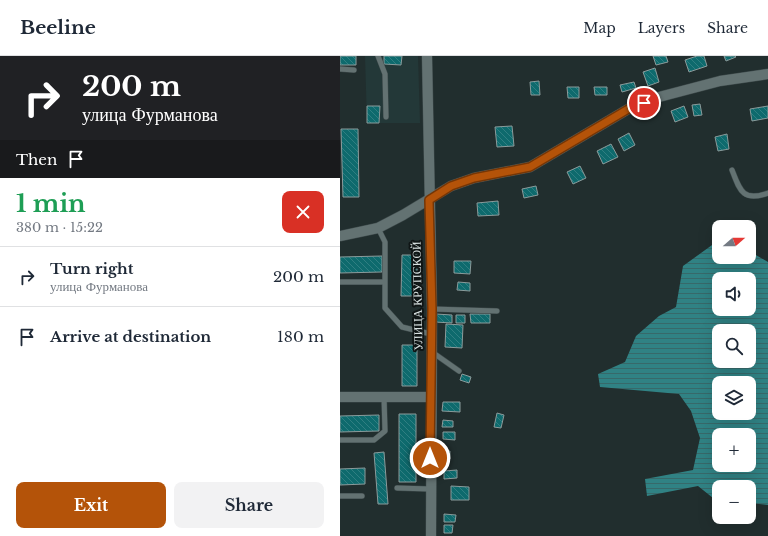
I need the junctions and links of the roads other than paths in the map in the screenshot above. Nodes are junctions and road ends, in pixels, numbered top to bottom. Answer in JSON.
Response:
{"nodes":[{"id":1,"x":378,"y":56,"type":"edge"},
{"id":2,"x":426,"y":56,"type":"edge"},
{"id":3,"x":340,"y":69,"type":"edge"},
{"id":4,"x":354,"y":70,"type":"dead end"},
{"id":5,"x":768,"y":74,"type":"edge"},
{"id":6,"x":386,"y":118,"type":"dead end"},
{"id":7,"x":732,"y":170,"type":"dead end"},
{"id":8,"x":768,"y":193,"type":"edge"},
{"id":9,"x":429,"y":200,"type":"junction"},
{"id":10,"x":378,"y":228,"type":"junction"},
{"id":11,"x":340,"y":236,"type":"edge"},
{"id":12,"x":340,"y":282,"type":"edge"},
{"id":13,"x":385,"y":282,"type":"junction"},
{"id":14,"x":432,"y":309,"type":"junction"},
{"id":15,"x":497,"y":311,"type":"dead end"},
{"id":16,"x":430,"y":334,"type":"junction"},
{"id":17,"x":431,"y":352,"type":"junction"},
{"id":18,"x":459,"y":371,"type":"dead end"},
{"id":19,"x":340,"y":397,"type":"edge"},
{"id":20,"x":384,"y":397,"type":"junction"},
{"id":21,"x":430,"y":397,"type":"junction"},
{"id":22,"x":340,"y":440,"type":"edge"},
{"id":23,"x":397,"y":488,"type":"dead end"},
{"id":24,"x":430,"y":488,"type":"junction"},
{"id":25,"x":340,"y":496,"type":"edge"},
{"id":26,"x":362,"y":496,"type":"dead end"},
{"id":27,"x":431,"y":536,"type":"edge"}],
"edges":[{"from":1,"to":6,"type":"lane"},
{"from":2,"to":9,"type":"street","name":"УЛИЦА КРУПСКОЙ"},
{"from":3,"to":4,"type":"lane"},
{"from":5,"to":9,"type":"street"},
{"from":7,"to":8,"type":"lane"},
{"from":9,"to":10,"type":"street"},
{"from":9,"to":14,"type":"street","name":"УЛИЦА КРУПСКОЙ"},
{"from":10,"to":11,"type":"street"},
{"from":10,"to":13,"type":"lane"},
{"from":12,"to":13,"type":"lane"},
{"from":13,"to":16,"type":"lane"},
{"from":14,"to":15,"type":"lane"},
{"from":14,"to":16,"type":"street","name":"УЛИЦА КРУПСКОЙ"},
{"from":16,"to":17,"type":"street","name":"УЛИЦА КРУПСКОЙ"},
{"from":17,"to":18,"type":"lane"},
{"from":17,"to":21,"type":"street","name":"УЛИЦА КРУПСКОЙ"},
{"from":19,"to":20,"type":"street"},
{"from":20,"to":21,"type":"street"},
{"from":20,"to":22,"type":"lane"},
{"from":21,"to":24,"type":"street","name":"УЛИЦА КРУПСКОЙ"},
{"from":23,"to":24,"type":"lane"},
{"from":24,"to":27,"type":"street","name":"УЛИЦА КРУПСКОЙ"},
{"from":25,"to":26,"type":"lane"}]}
